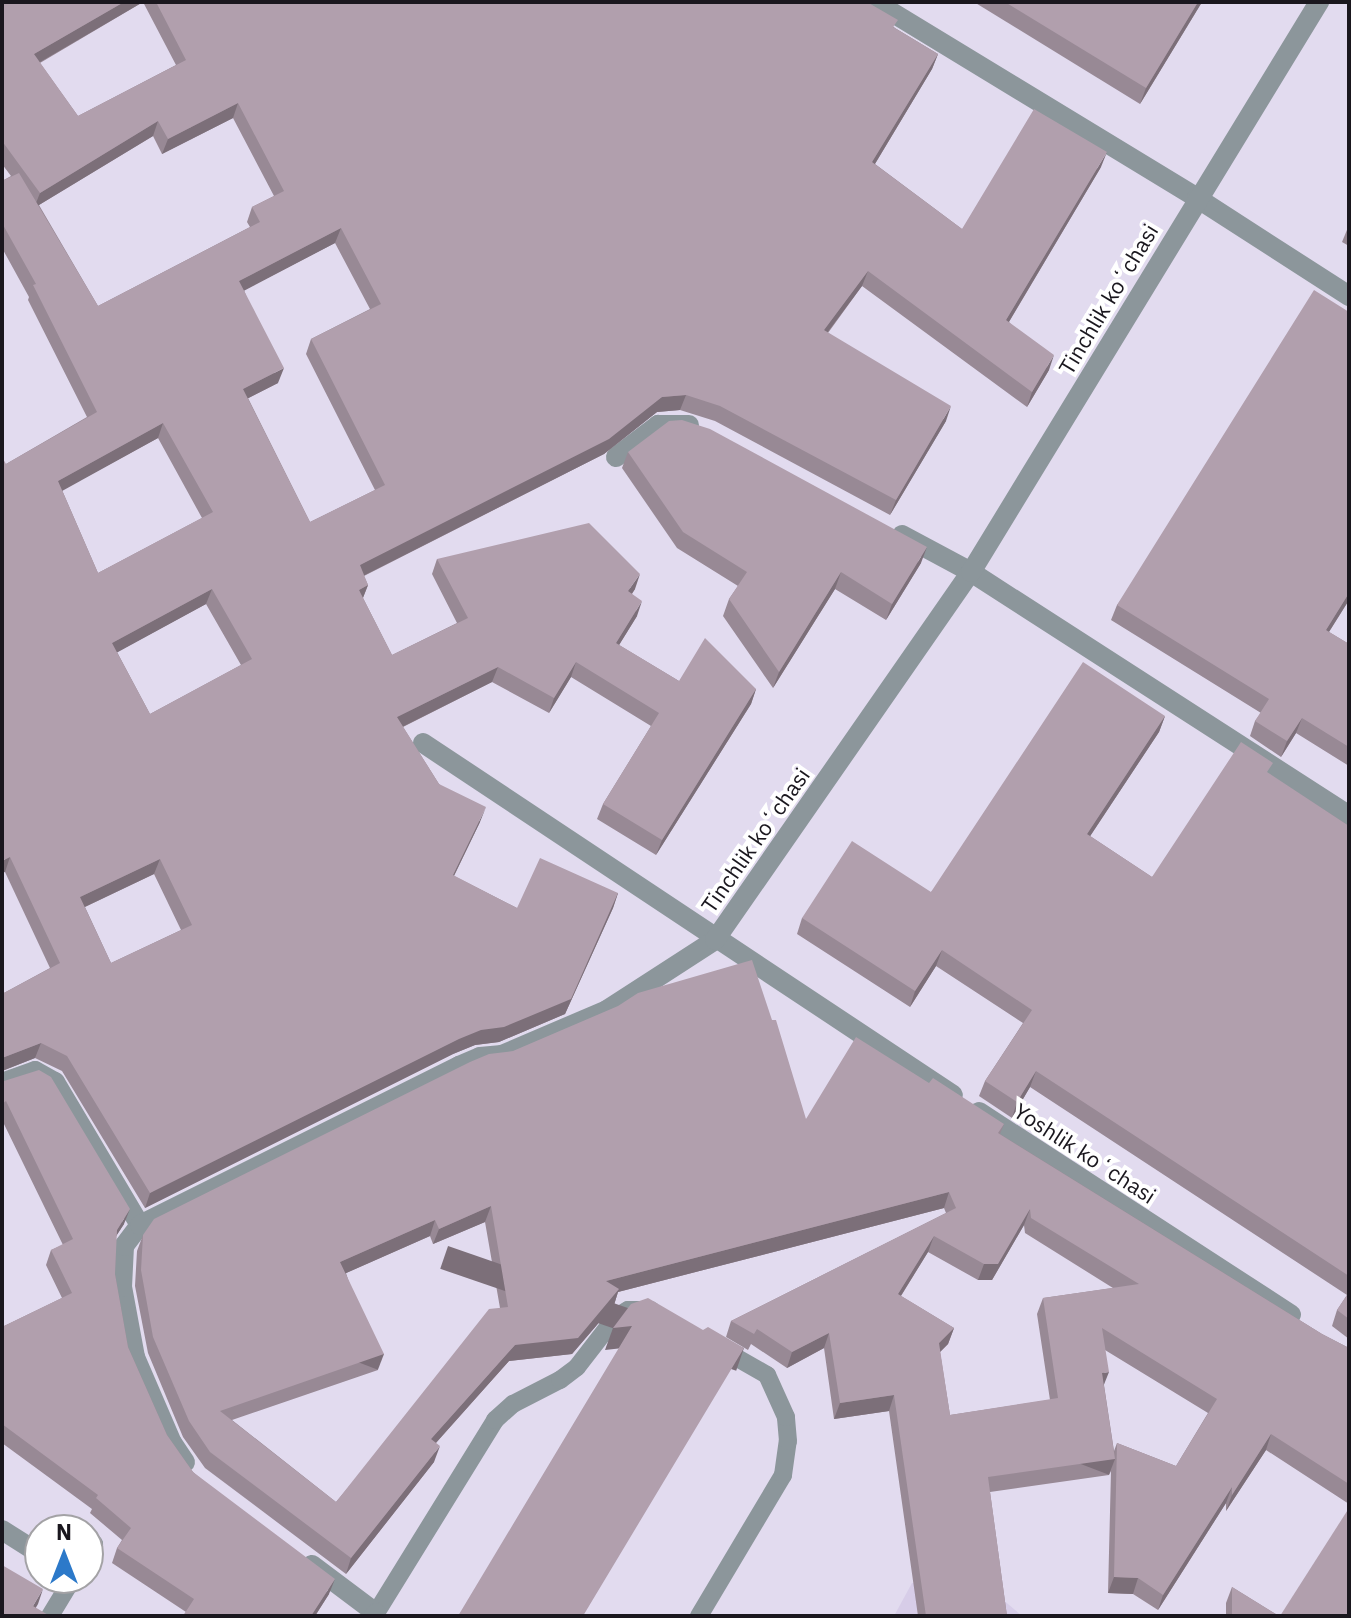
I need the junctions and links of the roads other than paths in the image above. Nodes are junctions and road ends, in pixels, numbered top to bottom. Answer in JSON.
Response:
{"nodes":[{"id":1,"x":875,"y":2,"type":"edge"},
{"id":2,"x":1319,"y":2,"type":"edge"},
{"id":3,"x":1197,"y":198,"type":"junction"},
{"id":4,"x":1349,"y":296,"type":"edge"},
{"id":5,"x":709,"y":433,"type":"edge"},
{"id":6,"x":616,"y":457,"type":"edge"},
{"id":7,"x":888,"y":528,"type":"edge"},
{"id":8,"x":971,"y":572,"type":"junction"},
{"id":9,"x":423,"y":743,"type":"dead end"},
{"id":10,"x":1349,"y":816,"type":"edge"},
{"id":11,"x":715,"y":940,"type":"junction"},
{"id":12,"x":2,"y":1083,"type":"edge"},
{"id":13,"x":140,"y":1225,"type":"junction"},
{"id":14,"x":669,"y":1318,"type":"edge"},
{"id":15,"x":1309,"y":1327,"type":"edge"},
{"id":16,"x":706,"y":1339,"type":"edge"},
{"id":17,"x":195,"y":1477,"type":"edge"},
{"id":18,"x":2,"y":1530,"type":"edge"},
{"id":19,"x":24,"y":1544,"type":"edge"},
{"id":20,"x":292,"y":1550,"type":"edge"},
{"id":21,"x":63,"y":1594,"type":"edge"},
{"id":22,"x":375,"y":1615,"type":"edge"},
{"id":23,"x":50,"y":1616,"type":"edge"},
{"id":24,"x":699,"y":1616,"type":"edge"}],
"edges":[{"from":1,"to":3,"type":"street"},
{"from":2,"to":3,"type":"street","name":"Tinchlik koʻchasi"},
{"from":3,"to":4,"type":"street"},
{"from":3,"to":8,"type":"street","name":"Tinchlik koʻchasi"},
{"from":5,"to":6,"type":"street"},
{"from":7,"to":8,"type":"street"},
{"from":8,"to":10,"type":"street"},
{"from":8,"to":11,"type":"street","name":"Tinchlik koʻchasi"},
{"from":9,"to":11,"type":"street","name":"Yoshlik koʻchasi"},
{"from":11,"to":13,"type":"street","name":"Tinchlik koʻchasi"},
{"from":11,"to":15,"type":"street","name":"Yoshlik koʻchasi"},
{"from":12,"to":13,"type":"street"},
{"from":13,"to":17,"type":"street"},
{"from":14,"to":22,"type":"lane"},
{"from":16,"to":24,"type":"lane"},
{"from":18,"to":19,"type":"street"},
{"from":20,"to":22,"type":"street"},
{"from":21,"to":23,"type":"lane"}]}
